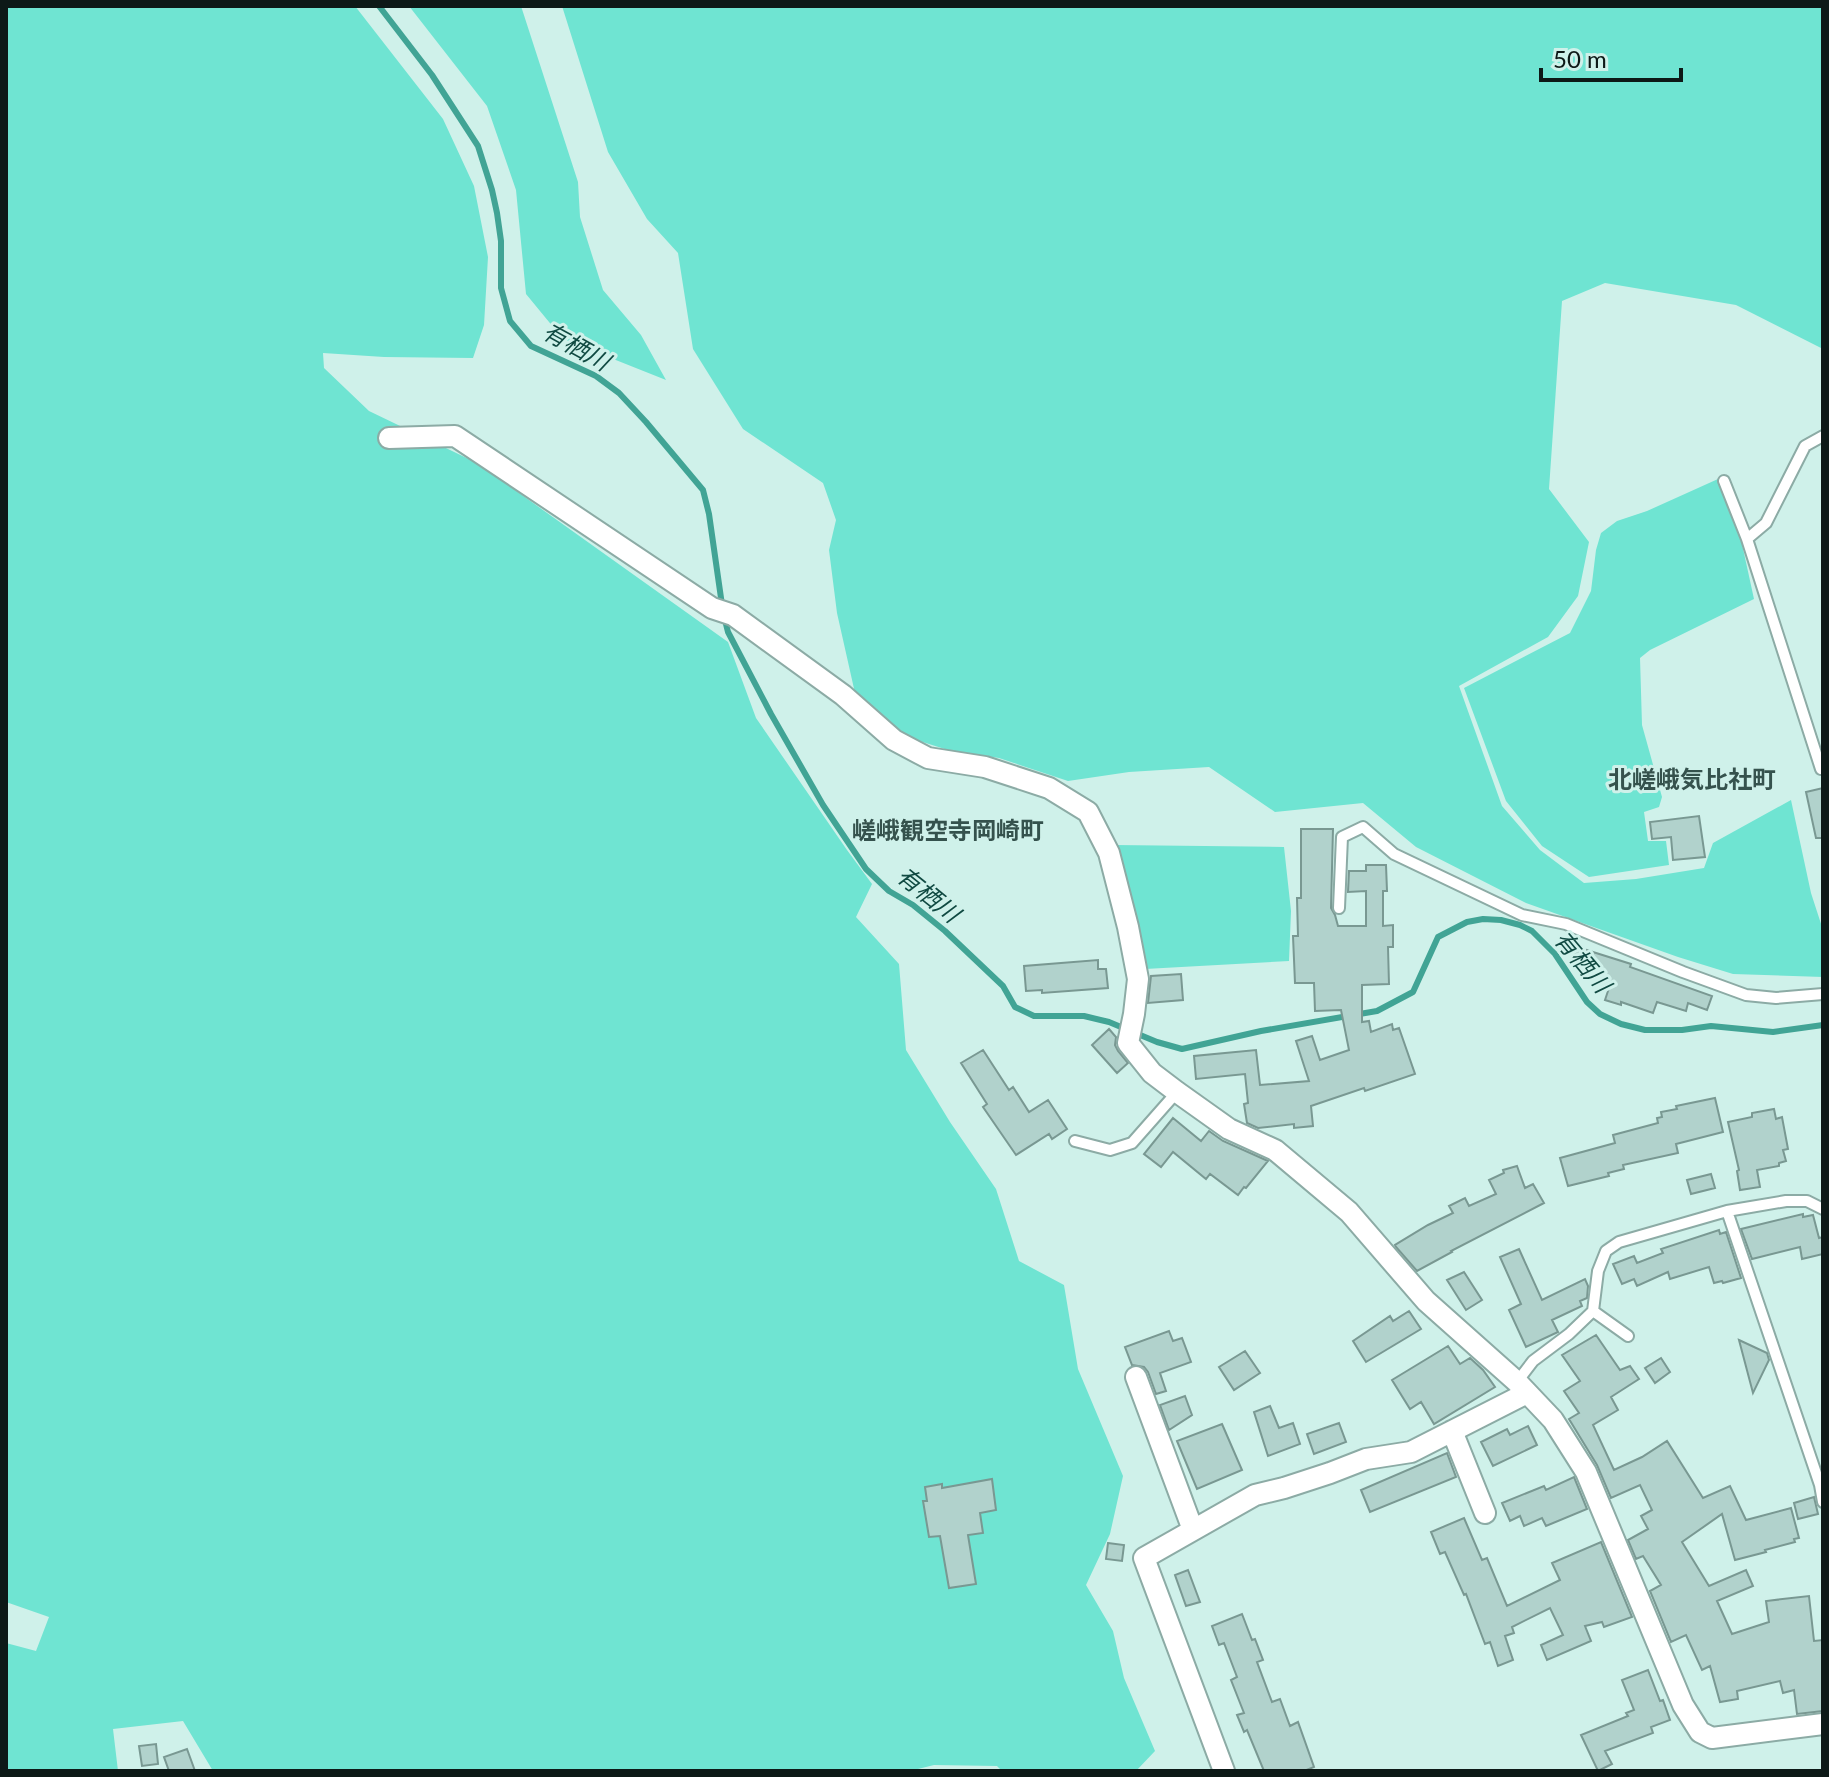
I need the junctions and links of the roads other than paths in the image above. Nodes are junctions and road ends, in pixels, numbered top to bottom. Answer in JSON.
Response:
{"nodes":[{"id":1,"x":1823,"y":436,"type":"edge"},
{"id":2,"x":389,"y":438,"type":"dead end"},
{"id":3,"x":1724,"y":481,"type":"dead end"},
{"id":4,"x":1747,"y":539,"type":"junction"},
{"id":5,"x":1823,"y":768,"type":"edge"},
{"id":6,"x":1339,"y":908,"type":"dead end"},
{"id":7,"x":1823,"y":994,"type":"edge"},
{"id":8,"x":1177,"y":1092,"type":"junction"},
{"id":9,"x":1075,"y":1141,"type":"dead end"},
{"id":10,"x":1823,"y":1209,"type":"edge"},
{"id":11,"x":1727,"y":1211,"type":"junction"},
{"id":12,"x":1593,"y":1311,"type":"junction"},
{"id":13,"x":1628,"y":1336,"type":"dead end"},
{"id":14,"x":1136,"y":1377,"type":"dead end"},
{"id":15,"x":1522,"y":1387,"type":"junction"},
{"id":16,"x":1452,"y":1431,"type":"junction"},
{"id":17,"x":1823,"y":1502,"type":"edge"},
{"id":18,"x":1485,"y":1513,"type":"dead end"},
{"id":19,"x":1193,"y":1530,"type":"junction"},
{"id":20,"x":1823,"y":1724,"type":"edge"},
{"id":21,"x":1224,"y":1771,"type":"edge"}],
"edges":[{"from":1,"to":4,"type":"lane"},
{"from":2,"to":8,"type":"street"},
{"from":3,"to":4,"type":"lane"},
{"from":4,"to":5,"type":"lane"},
{"from":6,"to":7,"type":"lane"},
{"from":8,"to":9,"type":"lane"},
{"from":8,"to":15,"type":"street"},
{"from":10,"to":11,"type":"lane"},
{"from":11,"to":12,"type":"lane"},
{"from":11,"to":17,"type":"lane"},
{"from":12,"to":13,"type":"lane"},
{"from":12,"to":15,"type":"lane"},
{"from":14,"to":19,"type":"street"},
{"from":15,"to":16,"type":"street"},
{"from":15,"to":20,"type":"street"},
{"from":16,"to":18,"type":"street"},
{"from":16,"to":19,"type":"street"},
{"from":19,"to":21,"type":"street"}]}
